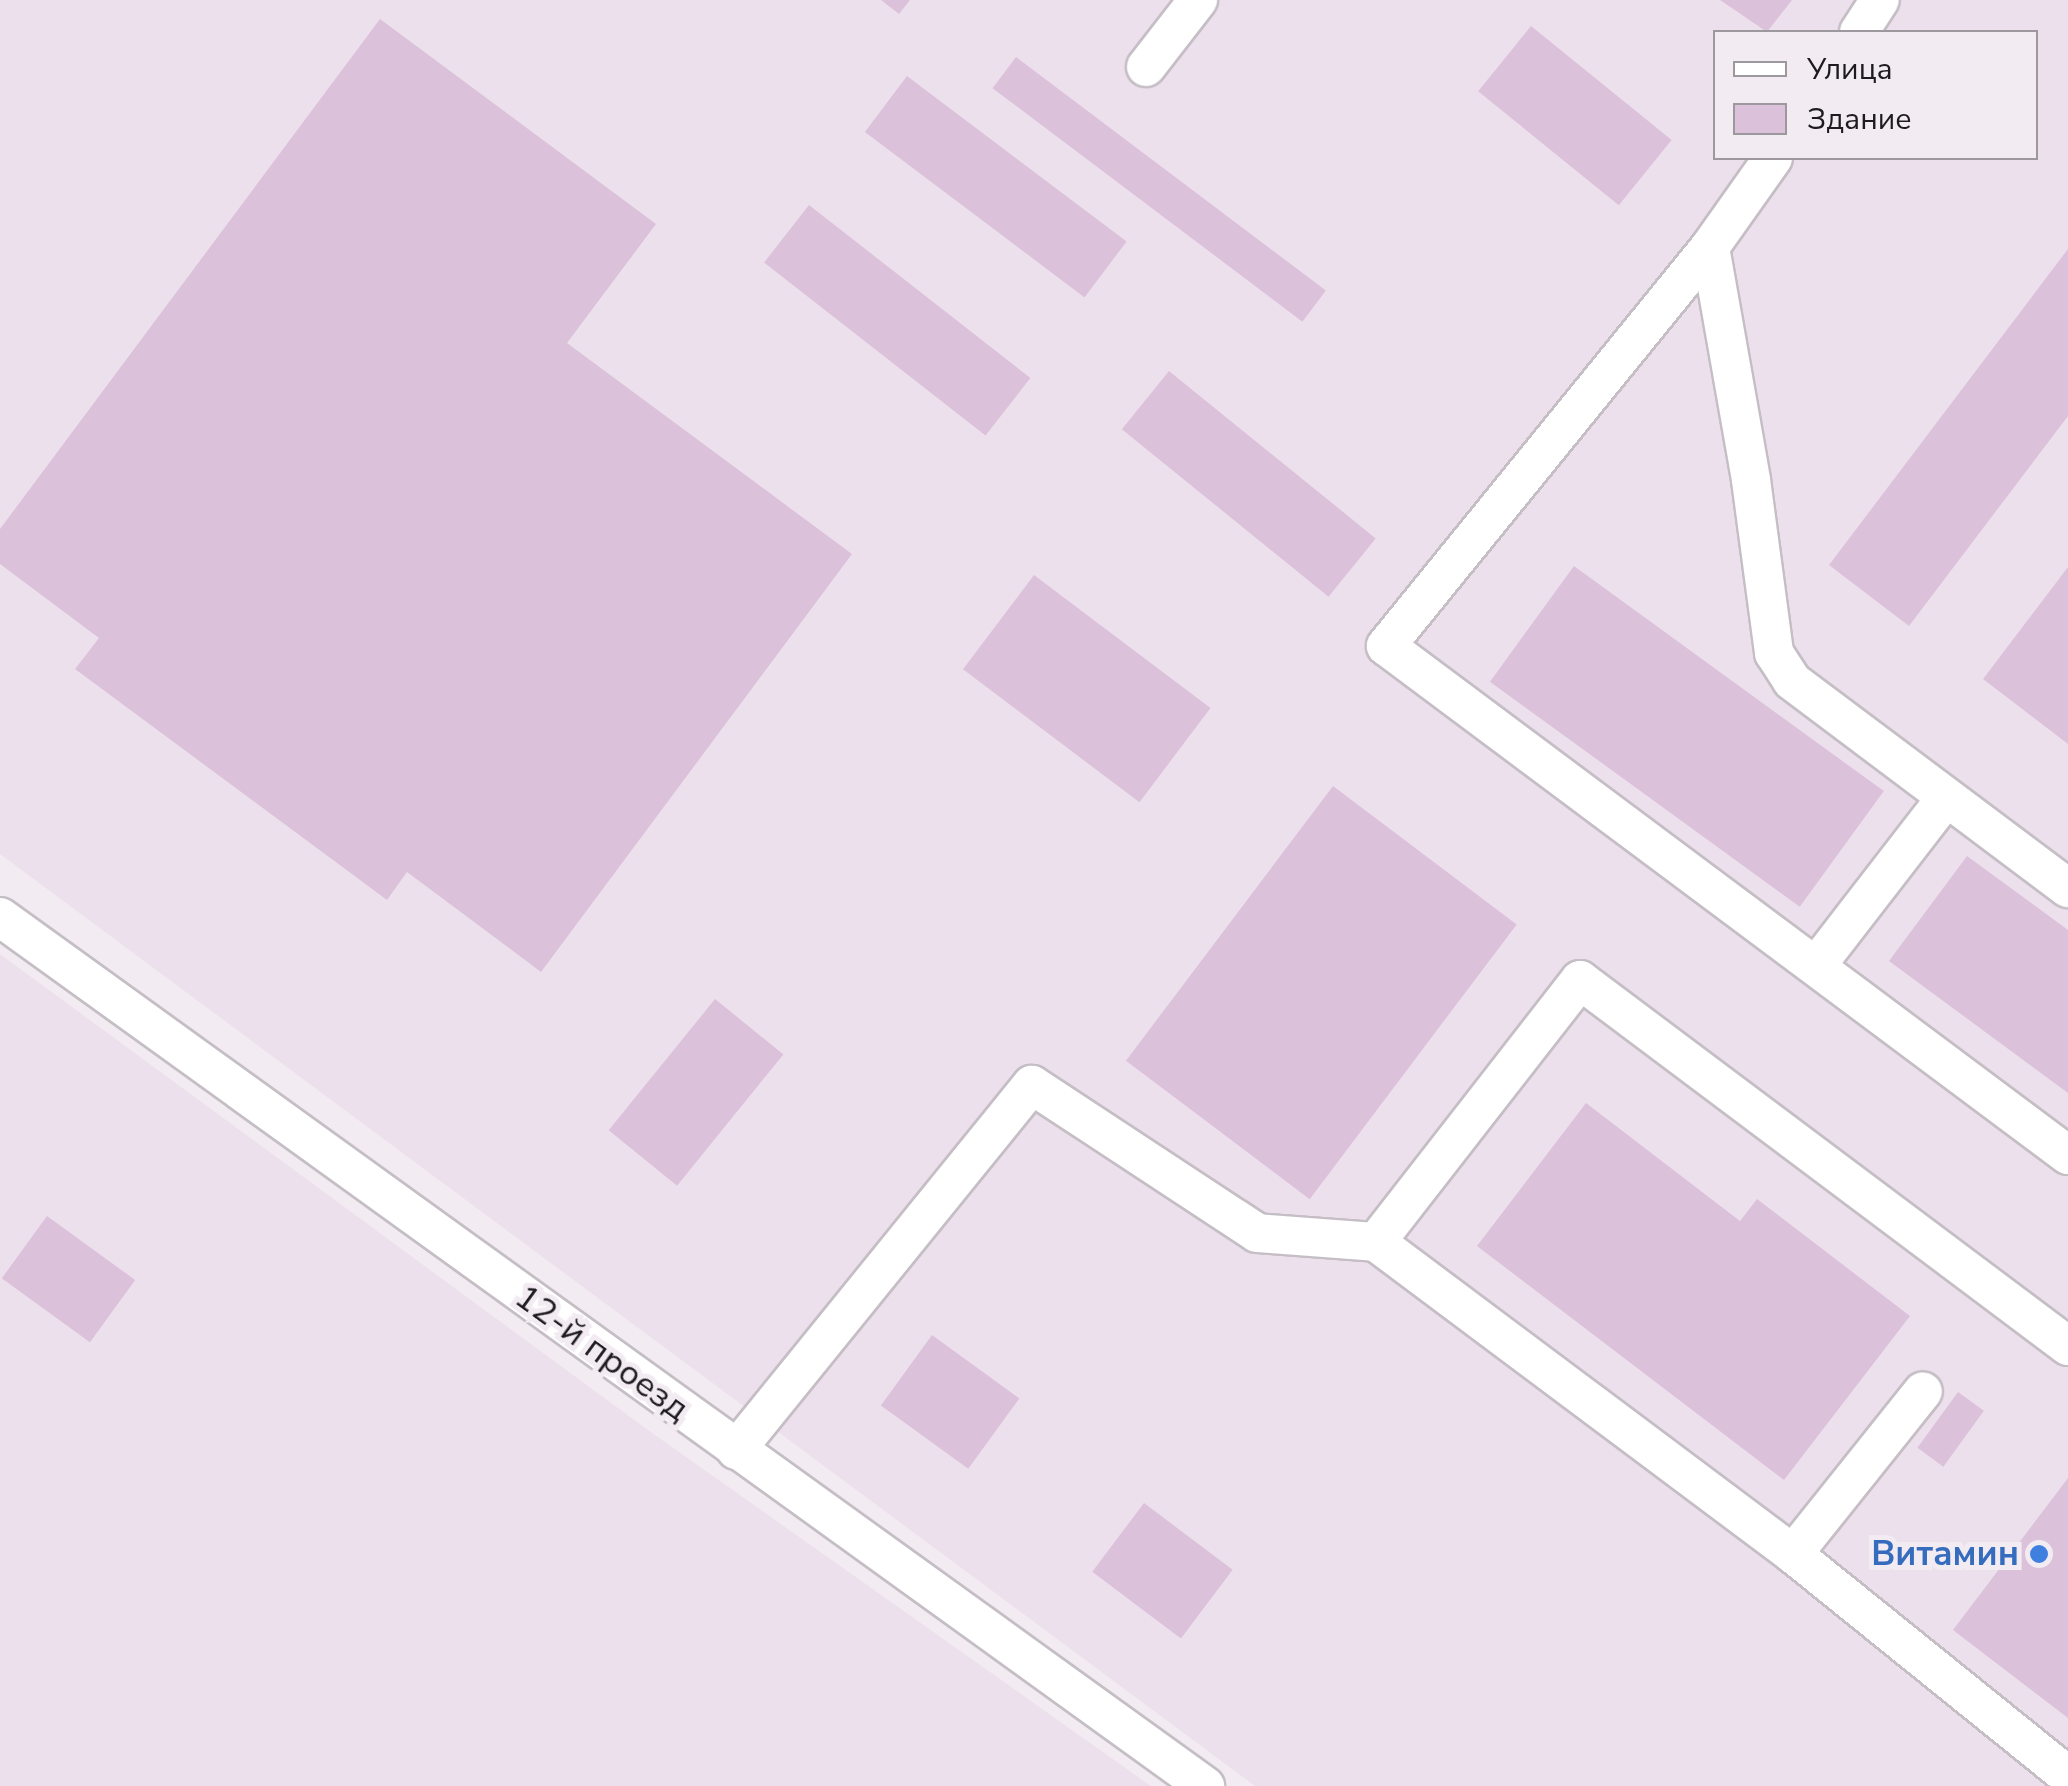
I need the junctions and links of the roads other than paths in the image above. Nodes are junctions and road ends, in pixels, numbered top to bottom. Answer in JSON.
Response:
{"nodes":[{"id":1,"x":1198,"y":0,"type":"edge"},
{"id":2,"x":1880,"y":0,"type":"edge"},
{"id":3,"x":1860,"y":30,"type":"edge"},
{"id":4,"x":1146,"y":67,"type":"dead end"},
{"id":5,"x":1772,"y":160,"type":"edge"},
{"id":6,"x":1710,"y":247,"type":"junction"},
{"id":7,"x":1945,"y":799,"type":"junction"},
{"id":8,"x":2068,"y":888,"type":"edge"},
{"id":9,"x":0,"y":917,"type":"edge"},
{"id":10,"x":1816,"y":966,"type":"junction"},
{"id":11,"x":2068,"y":1155,"type":"edge"},
{"id":12,"x":1376,"y":1242,"type":"junction"},
{"id":13,"x":2068,"y":1346,"type":"edge"},
{"id":14,"x":1924,"y":1391,"type":"dead end"},
{"id":15,"x":736,"y":1450,"type":"junction"},
{"id":16,"x":1793,"y":1554,"type":"junction"},
{"id":17,"x":2068,"y":1776,"type":"edge"},
{"id":18,"x":1206,"y":1786,"type":"edge"}],
"edges":[{"from":1,"to":4,"type":"street"},
{"from":2,"to":3,"type":"street"},
{"from":5,"to":6,"type":"street"},
{"from":6,"to":7,"type":"street"},
{"from":6,"to":10,"type":"street"},
{"from":7,"to":8,"type":"street"},
{"from":7,"to":10,"type":"street"},
{"from":9,"to":15,"type":"street","name":"12-й проезд"},
{"from":10,"to":11,"type":"street"},
{"from":12,"to":13,"type":"street"},
{"from":12,"to":15,"type":"street"},
{"from":12,"to":16,"type":"street"},
{"from":14,"to":16,"type":"street"},
{"from":15,"to":18,"type":"street","name":"12-й проезд"},
{"from":16,"to":17,"type":"street"}]}
